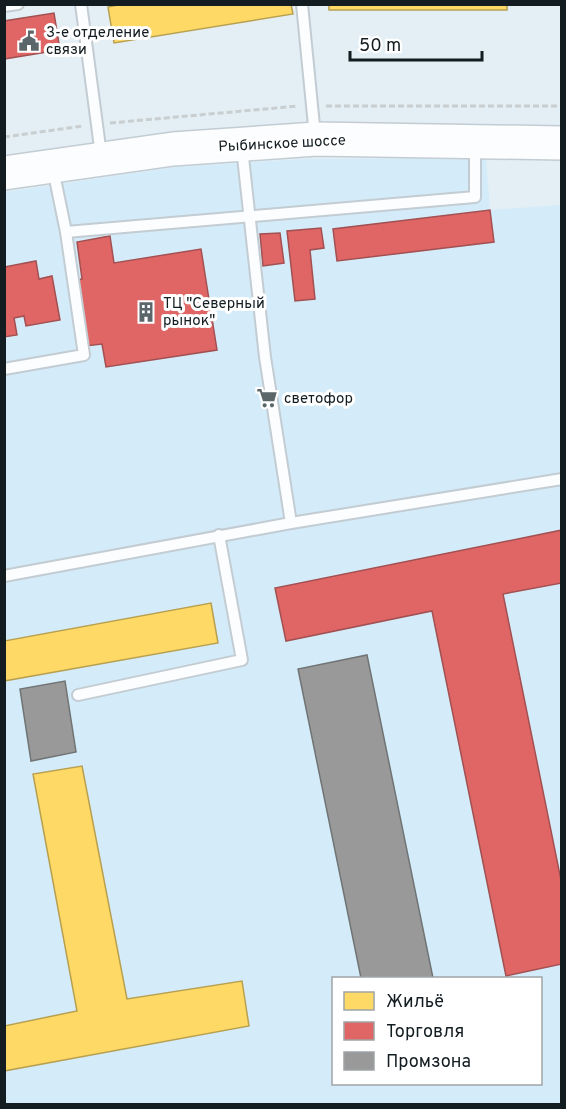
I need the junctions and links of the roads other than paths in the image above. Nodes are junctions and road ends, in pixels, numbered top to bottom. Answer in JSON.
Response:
{"nodes":[{"id":1,"x":18,"y":4,"type":"edge"},
{"id":2,"x":81,"y":4,"type":"edge"},
{"id":3,"x":302,"y":4,"type":"edge"},
{"id":4,"x":4,"y":6,"type":"edge"},
{"id":5,"x":316,"y":139,"type":"junction"},
{"id":6,"x":475,"y":143,"type":"junction"},
{"id":7,"x":241,"y":144,"type":"junction"},
{"id":8,"x":561,"y":144,"type":"edge"},
{"id":9,"x":102,"y":159,"type":"junction"},
{"id":10,"x":52,"y":166,"type":"junction"},
{"id":11,"x":4,"y":173,"type":"edge"},
{"id":12,"x":249,"y":216,"type":"junction"},
{"id":13,"x":66,"y":232,"type":"junction"},
{"id":14,"x":4,"y":369,"type":"edge"},
{"id":15,"x":561,"y":479,"type":"edge"},
{"id":16,"x":291,"y":523,"type":"junction"},
{"id":17,"x":219,"y":535,"type":"junction"},
{"id":18,"x":4,"y":576,"type":"edge"},
{"id":19,"x":78,"y":695,"type":"dead end"}],
"edges":[{"from":1,"to":4,"type":"lane"},
{"from":2,"to":9,"type":"lane"},
{"from":3,"to":5,"type":"lane"},
{"from":5,"to":6,"type":"main road","name":"Рыбинское шоссе"},
{"from":5,"to":7,"type":"main road","name":"Рыбинское шоссе"},
{"from":6,"to":8,"type":"main road","name":"Рыбинское шоссе"},
{"from":6,"to":12,"type":"lane"},
{"from":7,"to":9,"type":"main road","name":"Рыбинское шоссе"},
{"from":7,"to":12,"type":"lane"},
{"from":9,"to":10,"type":"main road","name":"Рыбинское шоссе"},
{"from":10,"to":11,"type":"main road","name":"Рыбинское шоссе"},
{"from":10,"to":13,"type":"lane"},
{"from":12,"to":13,"type":"lane"},
{"from":12,"to":16,"type":"lane"},
{"from":13,"to":14,"type":"lane"},
{"from":15,"to":16,"type":"lane"},
{"from":16,"to":17,"type":"lane"},
{"from":17,"to":18,"type":"lane"},
{"from":17,"to":19,"type":"lane"}]}
